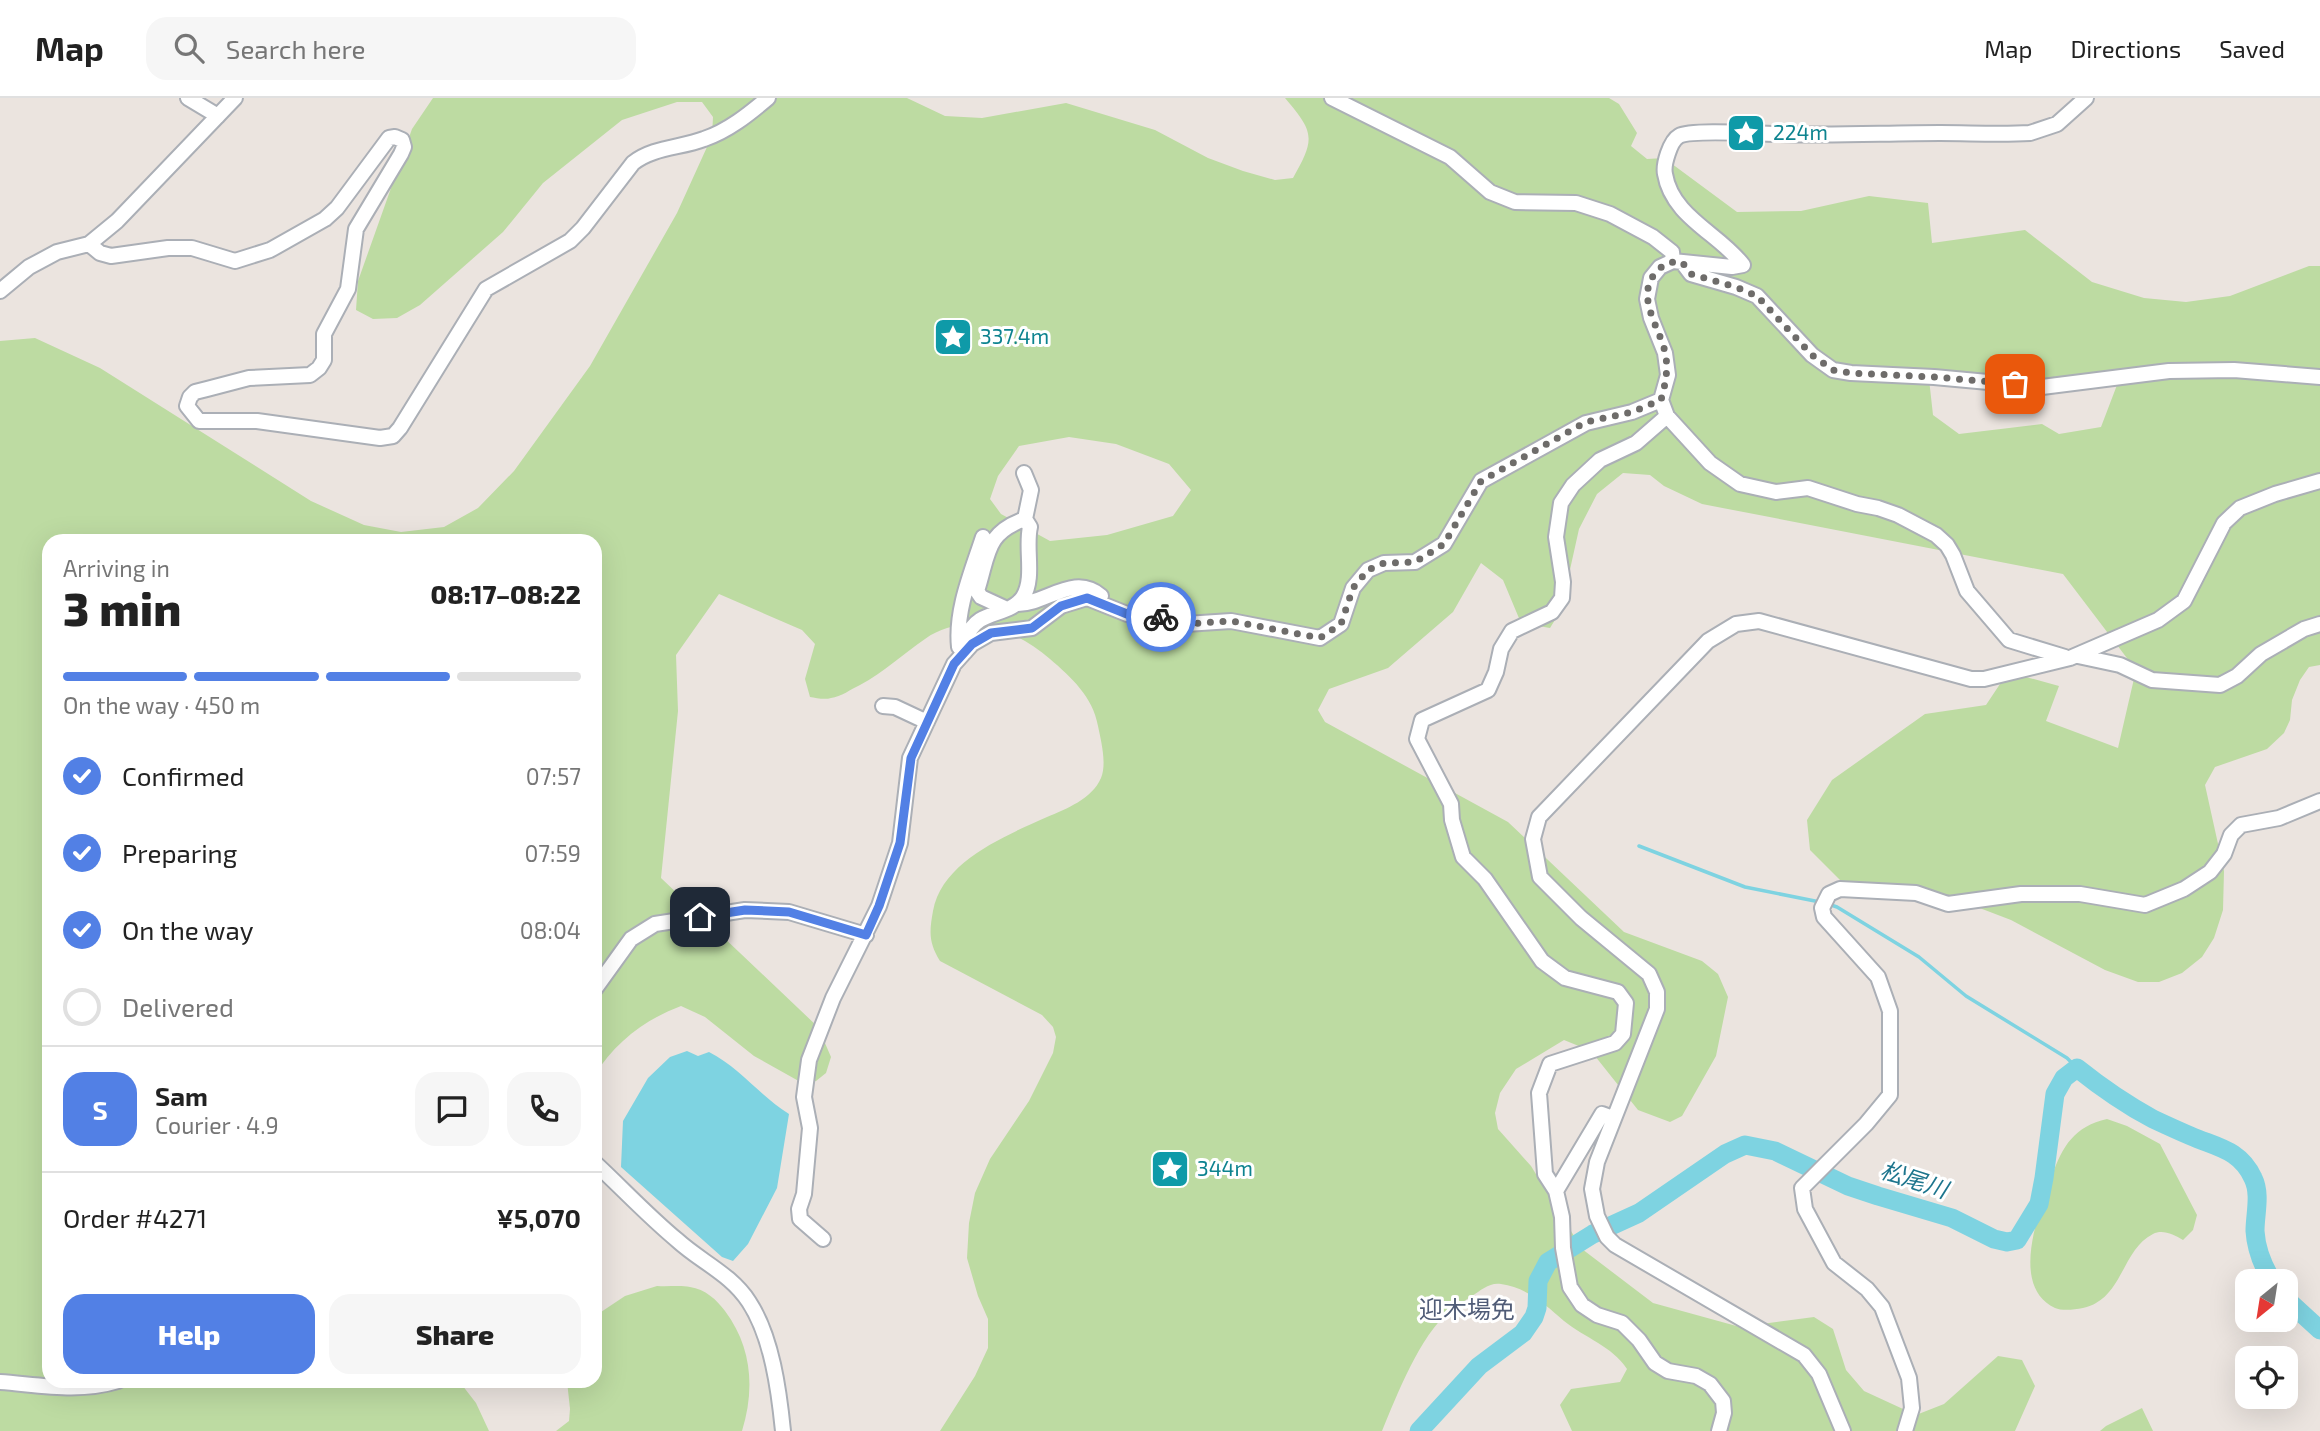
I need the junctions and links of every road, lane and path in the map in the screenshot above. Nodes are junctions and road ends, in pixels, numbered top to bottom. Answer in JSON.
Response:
{"nodes":[{"id":1,"x":188,"y":98,"type":"edge"},
{"id":2,"x":235,"y":98,"type":"edge"},
{"id":3,"x":768,"y":98,"type":"edge"},
{"id":4,"x":1332,"y":98,"type":"edge"},
{"id":5,"x":2087,"y":98,"type":"edge"},
{"id":6,"x":218,"y":116,"type":"junction"},
{"id":7,"x":89,"y":244,"type":"junction"},
{"id":8,"x":1678,"y":262,"type":"junction"},
{"id":9,"x":0,"y":291,"type":"edge"},
{"id":10,"x":2320,"y":377,"type":"edge"},
{"id":11,"x":1661,"y":400,"type":"junction"},
{"id":12,"x":1667,"y":415,"type":"junction"},
{"id":13,"x":1024,"y":472,"type":"dead end"},
{"id":14,"x":2320,"y":481,"type":"edge"},
{"id":15,"x":1025,"y":519,"type":"junction"},
{"id":16,"x":984,"y":537,"type":"dead end"},
{"id":17,"x":1012,"y":606,"type":"junction"},
{"id":18,"x":1115,"y":609,"type":"junction"},
{"id":19,"x":2320,"y":624,"type":"edge"},
{"id":20,"x":965,"y":652,"type":"junction"},
{"id":21,"x":2073,"y":657,"type":"junction"},
{"id":22,"x":883,"y":706,"type":"dead end"},
{"id":23,"x":927,"y":722,"type":"junction"},
{"id":24,"x":2320,"y":801,"type":"edge"},
{"id":25,"x":866,"y":935,"type":"junction"},
{"id":26,"x":602,"y":979,"type":"edge"},
{"id":27,"x":1614,"y":1118,"type":"junction"},
{"id":28,"x":602,"y":1170,"type":"edge"},
{"id":29,"x":1556,"y":1191,"type":"junction"},
{"id":30,"x":823,"y":1239,"type":"dead end"},
{"id":31,"x":0,"y":1381,"type":"edge"},
{"id":32,"x":42,"y":1385,"type":"edge"},
{"id":33,"x":66,"y":1388,"type":"edge"},
{"id":34,"x":87,"y":1388,"type":"edge"},
{"id":35,"x":783,"y":1431,"type":"edge"},
{"id":36,"x":1719,"y":1431,"type":"edge"},
{"id":37,"x":1843,"y":1431,"type":"edge"},
{"id":38,"x":1905,"y":1431,"type":"edge"}],
"edges":[{"from":1,"to":6,"type":"street"},
{"from":2,"to":6,"type":"street"},
{"from":3,"to":7,"type":"street"},
{"from":4,"to":8,"type":"street"},
{"from":5,"to":8,"type":"street"},
{"from":6,"to":7,"type":"street"},
{"from":7,"to":9,"type":"street"},
{"from":8,"to":10,"type":"street"},
{"from":8,"to":11,"type":"street"},
{"from":11,"to":12,"type":"street"},
{"from":11,"to":18,"type":"street"},
{"from":12,"to":21,"type":"street"},
{"from":12,"to":29,"type":"street"},
{"from":13,"to":15,"type":"street"},
{"from":14,"to":21,"type":"street"},
{"from":15,"to":17,"type":"street"},
{"from":15,"to":17,"type":"street"},
{"from":16,"to":20,"type":"street"},
{"from":17,"to":18,"type":"street"},
{"from":17,"to":20,"type":"street"},
{"from":18,"to":20,"type":"street"},
{"from":19,"to":21,"type":"street"},
{"from":20,"to":23,"type":"street"},
{"from":21,"to":27,"type":"street"},
{"from":22,"to":23,"type":"street"},
{"from":23,"to":25,"type":"street"},
{"from":24,"to":38,"type":"street"},
{"from":25,"to":26,"type":"street"},
{"from":25,"to":30,"type":"street"},
{"from":27,"to":29,"type":"street"},
{"from":27,"to":37,"type":"street"},
{"from":28,"to":35,"type":"street"},
{"from":29,"to":36,"type":"street"},
{"from":31,"to":32,"type":"street"},
{"from":33,"to":34,"type":"street"}]}
